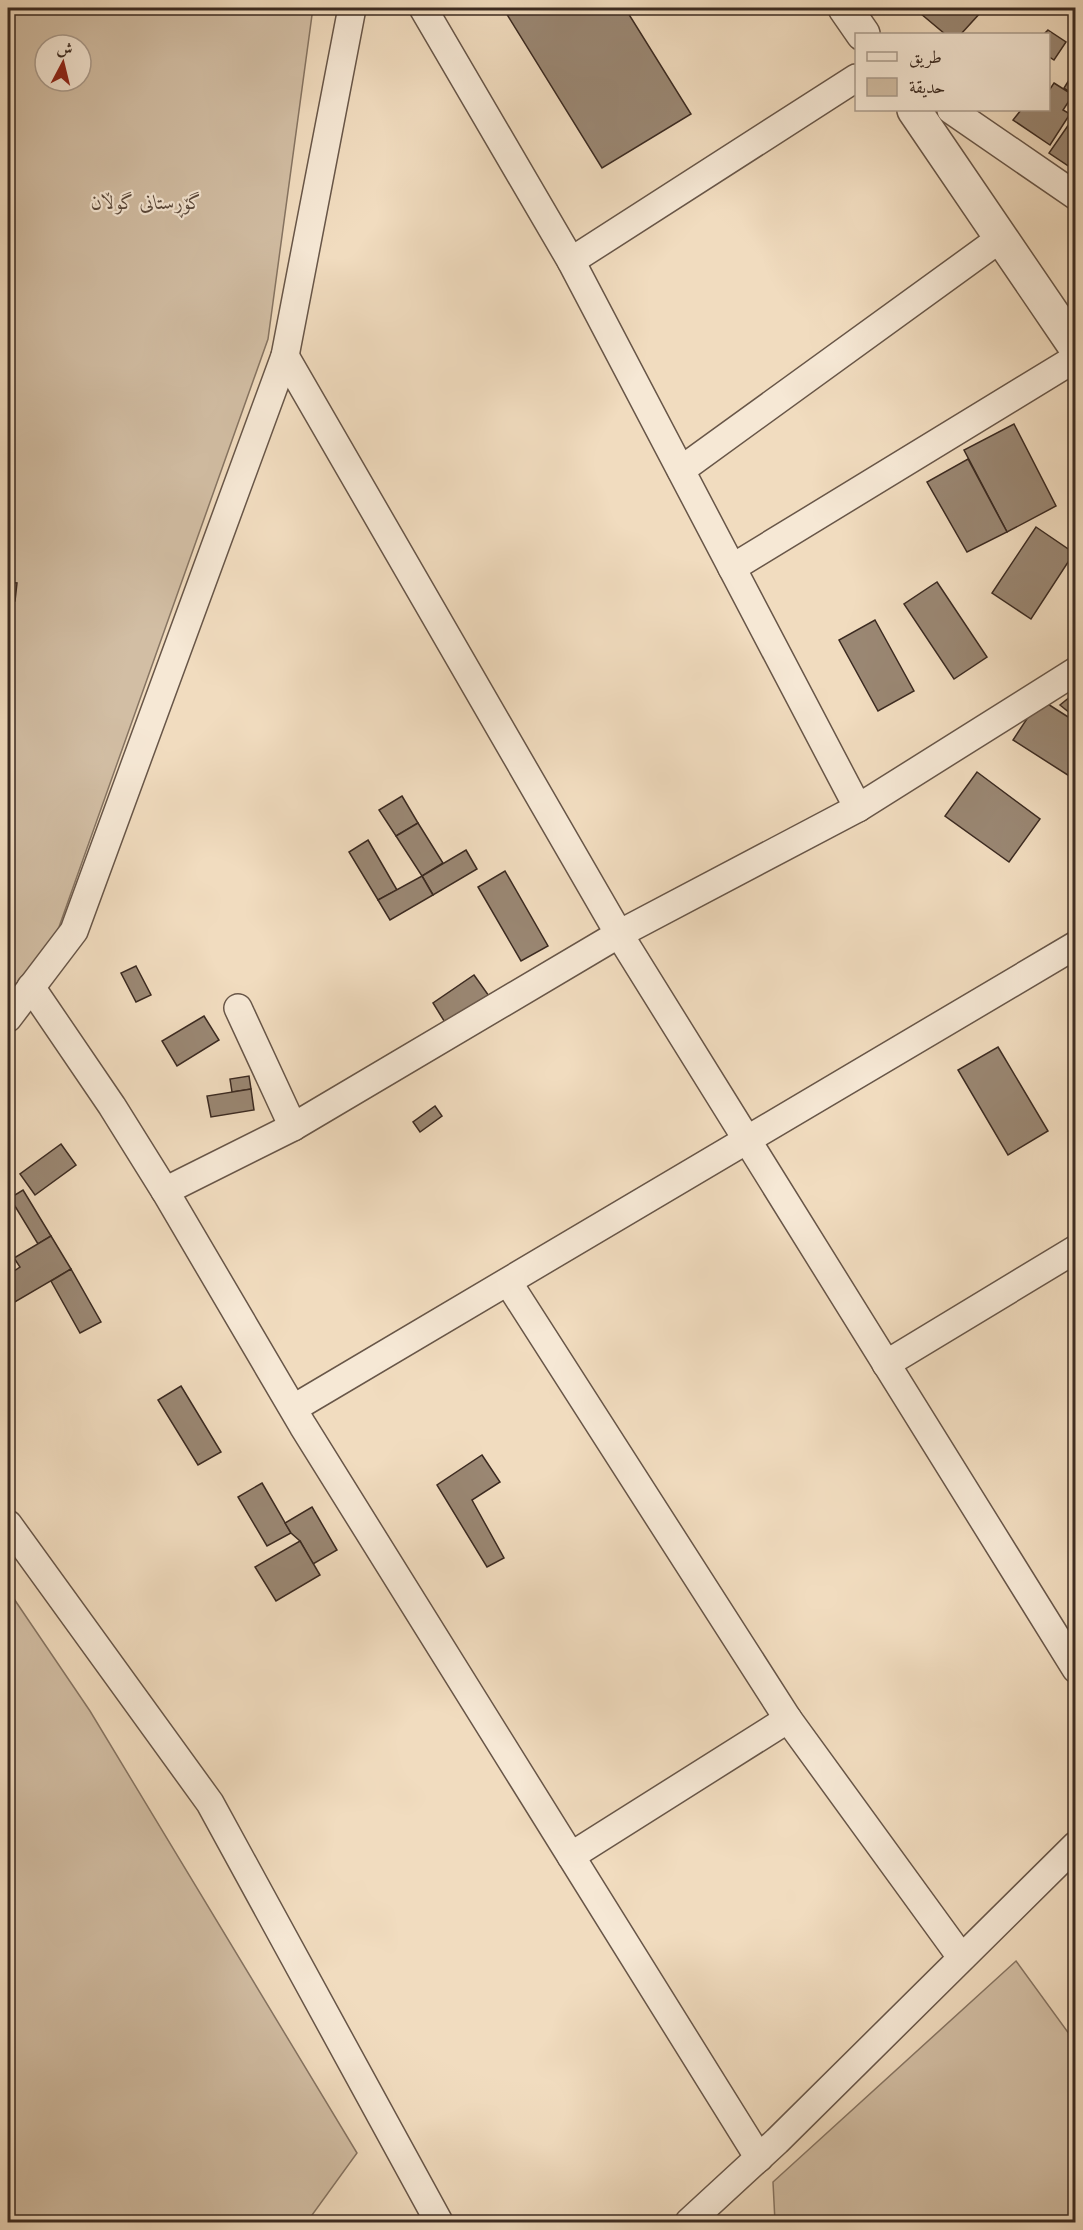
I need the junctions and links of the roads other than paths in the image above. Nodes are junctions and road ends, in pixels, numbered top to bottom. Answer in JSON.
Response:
{"nodes":[{"id":1,"x":352,"y":8,"type":"edge"},
{"id":2,"x":423,"y":8,"type":"edge"},
{"id":3,"x":844,"y":8,"type":"edge"},
{"id":4,"x":862,"y":33,"type":"edge"},
{"id":5,"x":855,"y":79,"type":"edge"},
{"id":6,"x":915,"y":111,"type":"edge"},
{"id":7,"x":952,"y":111,"type":"edge"},
{"id":8,"x":1076,"y":195,"type":"edge"},
{"id":9,"x":1001,"y":238,"type":"junction"},
{"id":10,"x":571,"y":261,"type":"junction"},
{"id":11,"x":1076,"y":348,"type":"edge"},
{"id":12,"x":285,"y":356,"type":"junction"},
{"id":13,"x":1076,"y":358,"type":"edge"},
{"id":14,"x":681,"y":470,"type":"junction"},
{"id":15,"x":732,"y":568,"type":"junction"},
{"id":16,"x":1076,"y":671,"type":"edge"},
{"id":17,"x":858,"y":808,"type":"junction"},
{"id":18,"x":619,"y":934,"type":"junction"},
{"id":19,"x":1076,"y":945,"type":"edge"},
{"id":20,"x":31,"y":987,"type":"junction"},
{"id":21,"x":238,"y":1008,"type":"dead end"},
{"id":22,"x":8,"y":1018,"type":"edge"},
{"id":23,"x":293,"y":1127,"type":"junction"},
{"id":24,"x":747,"y":1140,"type":"junction"},
{"id":25,"x":165,"y":1191,"type":"junction"},
{"id":26,"x":1076,"y":1249,"type":"edge"},
{"id":27,"x":508,"y":1282,"type":"junction"},
{"id":28,"x":886,"y":1364,"type":"junction"},
{"id":29,"x":294,"y":1408,"type":"junction"},
{"id":30,"x":8,"y":1524,"type":"edge"},
{"id":31,"x":1076,"y":1669,"type":"edge"},
{"id":32,"x":788,"y":1719,"type":"junction"},
{"id":33,"x":1075,"y":1847,"type":"edge"},
{"id":34,"x":571,"y":1856,"type":"junction"},
{"id":35,"x":961,"y":1957,"type":"junction"},
{"id":36,"x":759,"y":2158,"type":"junction"},
{"id":37,"x":439,"y":2223,"type":"edge"},
{"id":38,"x":688,"y":2223,"type":"edge"}],
"edges":[{"from":1,"to":12,"type":"street"},
{"from":2,"to":10,"type":"street"},
{"from":3,"to":4,"type":"street"},
{"from":5,"to":10,"type":"street"},
{"from":6,"to":9,"type":"street"},
{"from":7,"to":8,"type":"street"},
{"from":9,"to":11,"type":"street"},
{"from":9,"to":14,"type":"street"},
{"from":10,"to":14,"type":"street"},
{"from":12,"to":18,"type":"street"},
{"from":12,"to":20,"type":"street"},
{"from":13,"to":15,"type":"street"},
{"from":14,"to":15,"type":"street"},
{"from":15,"to":17,"type":"street"},
{"from":16,"to":17,"type":"street"},
{"from":17,"to":18,"type":"street"},
{"from":18,"to":23,"type":"street"},
{"from":18,"to":24,"type":"street"},
{"from":19,"to":24,"type":"street"},
{"from":20,"to":22,"type":"street"},
{"from":20,"to":25,"type":"street"},
{"from":21,"to":23,"type":"street"},
{"from":23,"to":25,"type":"street"},
{"from":24,"to":27,"type":"street"},
{"from":24,"to":28,"type":"street"},
{"from":25,"to":29,"type":"street"},
{"from":26,"to":28,"type":"street"},
{"from":27,"to":29,"type":"street"},
{"from":27,"to":32,"type":"street"},
{"from":28,"to":31,"type":"street"},
{"from":29,"to":34,"type":"street"},
{"from":30,"to":37,"type":"street"},
{"from":32,"to":34,"type":"street"},
{"from":32,"to":35,"type":"street"},
{"from":33,"to":35,"type":"street"},
{"from":34,"to":36,"type":"street"},
{"from":35,"to":36,"type":"street"},
{"from":36,"to":38,"type":"street"}]}
